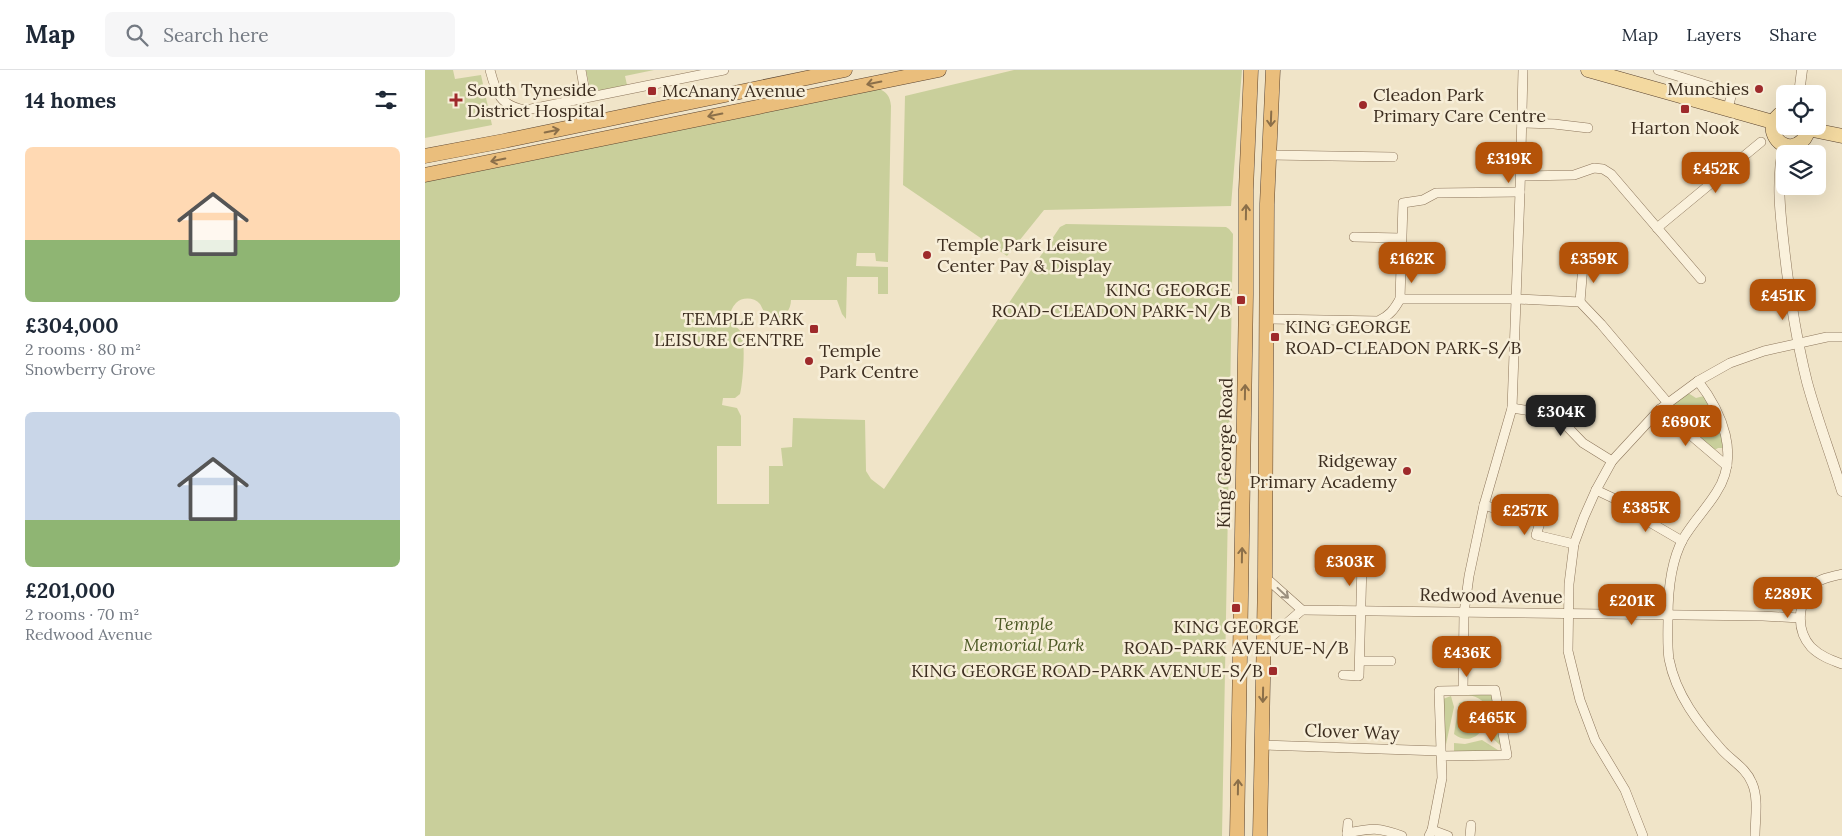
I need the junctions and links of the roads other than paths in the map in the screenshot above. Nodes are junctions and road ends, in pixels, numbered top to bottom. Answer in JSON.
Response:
{"nodes":[{"id":1,"x":490,"y":70,"type":"edge"},
{"id":2,"x":581,"y":70,"type":"edge"},
{"id":3,"x":724,"y":70,"type":"edge"},
{"id":4,"x":845,"y":70,"type":"edge"},
{"id":5,"x":939,"y":70,"type":"edge"},
{"id":6,"x":1251,"y":70,"type":"edge"},
{"id":7,"x":1273,"y":70,"type":"edge"},
{"id":8,"x":1523,"y":70,"type":"edge"},
{"id":9,"x":1592,"y":70,"type":"edge"},
{"id":10,"x":1658,"y":70,"type":"edge"},
{"id":11,"x":1802,"y":70,"type":"edge"},
{"id":12,"x":1800,"y":85,"type":"edge"},
{"id":13,"x":586,"y":98,"type":"junction"},
{"id":14,"x":1728,"y":108,"type":"junction"},
{"id":15,"x":1776,"y":119,"type":"edge"},
{"id":16,"x":1773,"y":122,"type":"junction"},
{"id":17,"x":1522,"y":123,"type":"junction"},
{"id":18,"x":1588,"y":128,"type":"dead end"},
{"id":19,"x":1826,"y":132,"type":"edge"},
{"id":20,"x":1805,"y":135,"type":"edge"},
{"id":21,"x":1842,"y":136,"type":"edge"},
{"id":22,"x":1761,"y":142,"type":"dead end"},
{"id":23,"x":1784,"y":145,"type":"edge"},
{"id":24,"x":1794,"y":145,"type":"edge"},
{"id":25,"x":1269,"y":155,"type":"junction"},
{"id":26,"x":425,"y":156,"type":"edge"},
{"id":27,"x":1393,"y":157,"type":"dead end"},
{"id":28,"x":425,"y":175,"type":"edge"},
{"id":29,"x":1521,"y":176,"type":"junction"},
{"id":30,"x":1520,"y":192,"type":"junction"},
{"id":31,"x":1779,"y":195,"type":"edge"},
{"id":32,"x":1657,"y":228,"type":"junction"},
{"id":33,"x":1354,"y":238,"type":"dead end"},
{"id":34,"x":1401,"y":238,"type":"junction"},
{"id":35,"x":1583,"y":265,"type":"dead end"},
{"id":36,"x":1701,"y":279,"type":"dead end"},
{"id":37,"x":1246,"y":295,"type":"junction"},
{"id":38,"x":1267,"y":295,"type":"junction"},
{"id":39,"x":1400,"y":299,"type":"junction"},
{"id":40,"x":1517,"y":299,"type":"junction"},
{"id":41,"x":1581,"y":302,"type":"junction"},
{"id":42,"x":1267,"y":319,"type":"junction"},
{"id":43,"x":1842,"y":337,"type":"edge"},
{"id":44,"x":1799,"y":343,"type":"junction"},
{"id":45,"x":1698,"y":381,"type":"junction"},
{"id":46,"x":1664,"y":406,"type":"junction"},
{"id":47,"x":1512,"y":408,"type":"junction"},
{"id":48,"x":1612,"y":461,"type":"junction"},
{"id":49,"x":1727,"y":466,"type":"junction"},
{"id":50,"x":1596,"y":490,"type":"junction"},
{"id":51,"x":1842,"y":491,"type":"edge"},
{"id":52,"x":1484,"y":505,"type":"junction"},
{"id":53,"x":1682,"y":541,"type":"junction"},
{"id":54,"x":1574,"y":544,"type":"junction"},
{"id":55,"x":1362,"y":563,"type":"dead end"},
{"id":56,"x":1842,"y":574,"type":"edge"},
{"id":57,"x":1242,"y":576,"type":"junction"},
{"id":58,"x":1265,"y":577,"type":"junction"},
{"id":59,"x":1302,"y":610,"type":"junction"},
{"id":60,"x":1361,"y":611,"type":"junction"},
{"id":61,"x":1464,"y":613,"type":"junction"},
{"id":62,"x":1568,"y":614,"type":"junction"},
{"id":63,"x":1668,"y":615,"type":"junction"},
{"id":64,"x":1800,"y":618,"type":"junction"},
{"id":65,"x":1240,"y":642,"type":"junction"},
{"id":66,"x":1264,"y":642,"type":"junction"},
{"id":67,"x":1360,"y":661,"type":"junction"},
{"id":68,"x":1391,"y":661,"type":"dead end"},
{"id":69,"x":1842,"y":664,"type":"edge"},
{"id":70,"x":1343,"y":675,"type":"dead end"},
{"id":71,"x":1463,"y":690,"type":"junction"},
{"id":72,"x":1262,"y":745,"type":"junction"},
{"id":73,"x":1441,"y":754,"type":"junction"},
{"id":74,"x":1348,"y":823,"type":"dead end"},
{"id":75,"x":1471,"y":825,"type":"dead end"},
{"id":76,"x":1430,"y":833,"type":"edge"},
{"id":77,"x":1347,"y":835,"type":"edge"},
{"id":78,"x":1237,"y":836,"type":"edge"},
{"id":79,"x":1260,"y":836,"type":"edge"},
{"id":80,"x":1402,"y":836,"type":"edge"},
{"id":81,"x":1447,"y":836,"type":"edge"},
{"id":82,"x":1470,"y":836,"type":"edge"},
{"id":83,"x":1643,"y":836,"type":"edge"},
{"id":84,"x":1755,"y":836,"type":"edge"}],
"edges":[{"from":1,"to":13,"type":"street"},
{"from":2,"to":13,"type":"street"},
{"from":3,"to":13,"type":"street"},
{"from":26,"to":4,"type":"highway","one_way":true},
{"from":5,"to":28,"type":"highway","one_way":true},
{"from":37,"to":6,"type":"highway","name":"King George Road","one_way":true},
{"from":7,"to":25,"type":"highway","one_way":true},
{"from":8,"to":17,"type":"street"},
{"from":9,"to":14,"type":"main road"},
{"from":10,"to":14,"type":"street"},
{"from":11,"to":12,"type":"street"},
{"from":14,"to":16,"type":"main road"},
{"from":15,"to":16,"type":"main road"},
{"from":16,"to":23,"type":"main road"},
{"from":17,"to":18,"type":"street"},
{"from":17,"to":29,"type":"street"},
{"from":19,"to":21,"type":"main road"},
{"from":20,"to":24,"type":"main road"},
{"from":22,"to":32,"type":"street"},
{"from":25,"to":27,"type":"street"},
{"from":25,"to":38,"type":"highway"},
{"from":29,"to":30,"type":"street"},
{"from":29,"to":32,"type":"street"},
{"from":30,"to":34,"type":"street"},
{"from":30,"to":40,"type":"street"},
{"from":31,"to":44,"type":"street"},
{"from":32,"to":36,"type":"street"},
{"from":33,"to":34,"type":"street"},
{"from":34,"to":39,"type":"street"},
{"from":35,"to":41,"type":"street"},
{"from":37,"to":38,"type":"highway"},
{"from":57,"to":37,"type":"highway","name":"King George Road","one_way":true},
{"from":38,"to":42,"type":"highway"},
{"from":39,"to":40,"type":"street"},
{"from":39,"to":42,"type":"street"},
{"from":40,"to":41,"type":"street"},
{"from":40,"to":47,"type":"street"},
{"from":41,"to":46,"type":"street"},
{"from":42,"to":58,"type":"highway"},
{"from":43,"to":44,"type":"street"},
{"from":44,"to":45,"type":"street"},
{"from":44,"to":51,"type":"street"},
{"from":45,"to":46,"type":"street"},
{"from":45,"to":49,"type":"street"},
{"from":46,"to":48,"type":"street"},
{"from":46,"to":49,"type":"street"},
{"from":47,"to":48,"type":"street"},
{"from":47,"to":52,"type":"street"},
{"from":48,"to":50,"type":"street"},
{"from":49,"to":53,"type":"street"},
{"from":50,"to":53,"type":"street"},
{"from":50,"to":54,"type":"street"},
{"from":52,"to":54,"type":"street"},
{"from":52,"to":61,"type":"street"},
{"from":53,"to":63,"type":"street"},
{"from":54,"to":62,"type":"street"},
{"from":55,"to":60,"type":"street"},
{"from":56,"to":64,"type":"street"},
{"from":57,"to":58,"type":"highway"},
{"from":57,"to":65,"type":"highway","name":"King George Road"},
{"from":58,"to":59,"type":"street","one_way":true},
{"from":58,"to":66,"type":"highway"},
{"from":59,"to":60,"type":"street","name":"Redwood Avenue"},
{"from":59,"to":66,"type":"street"},
{"from":60,"to":61,"type":"street","name":"Redwood Avenue"},
{"from":60,"to":67,"type":"street"},
{"from":61,"to":62,"type":"street","name":"Redwood Avenue"},
{"from":61,"to":71,"type":"street"},
{"from":62,"to":63,"type":"street","name":"Redwood Avenue"},
{"from":62,"to":83,"type":"street"},
{"from":63,"to":64,"type":"street","name":"Redwood Avenue"},
{"from":63,"to":84,"type":"street"},
{"from":64,"to":69,"type":"street"},
{"from":65,"to":66,"type":"highway"},
{"from":78,"to":65,"type":"highway","name":"King George Road","one_way":true},
{"from":66,"to":72,"type":"highway","one_way":true},
{"from":67,"to":68,"type":"street"},
{"from":67,"to":70,"type":"street"},
{"from":71,"to":73,"type":"street"},
{"from":71,"to":73,"type":"street","name":"Clover Way"},
{"from":72,"to":73,"type":"street","name":"Clover Way"},
{"from":72,"to":79,"type":"highway"},
{"from":73,"to":76,"type":"street"},
{"from":74,"to":77,"type":"street"},
{"from":75,"to":82,"type":"street"},
{"from":76,"to":81,"type":"street"},
{"from":77,"to":80,"type":"street"}]}
